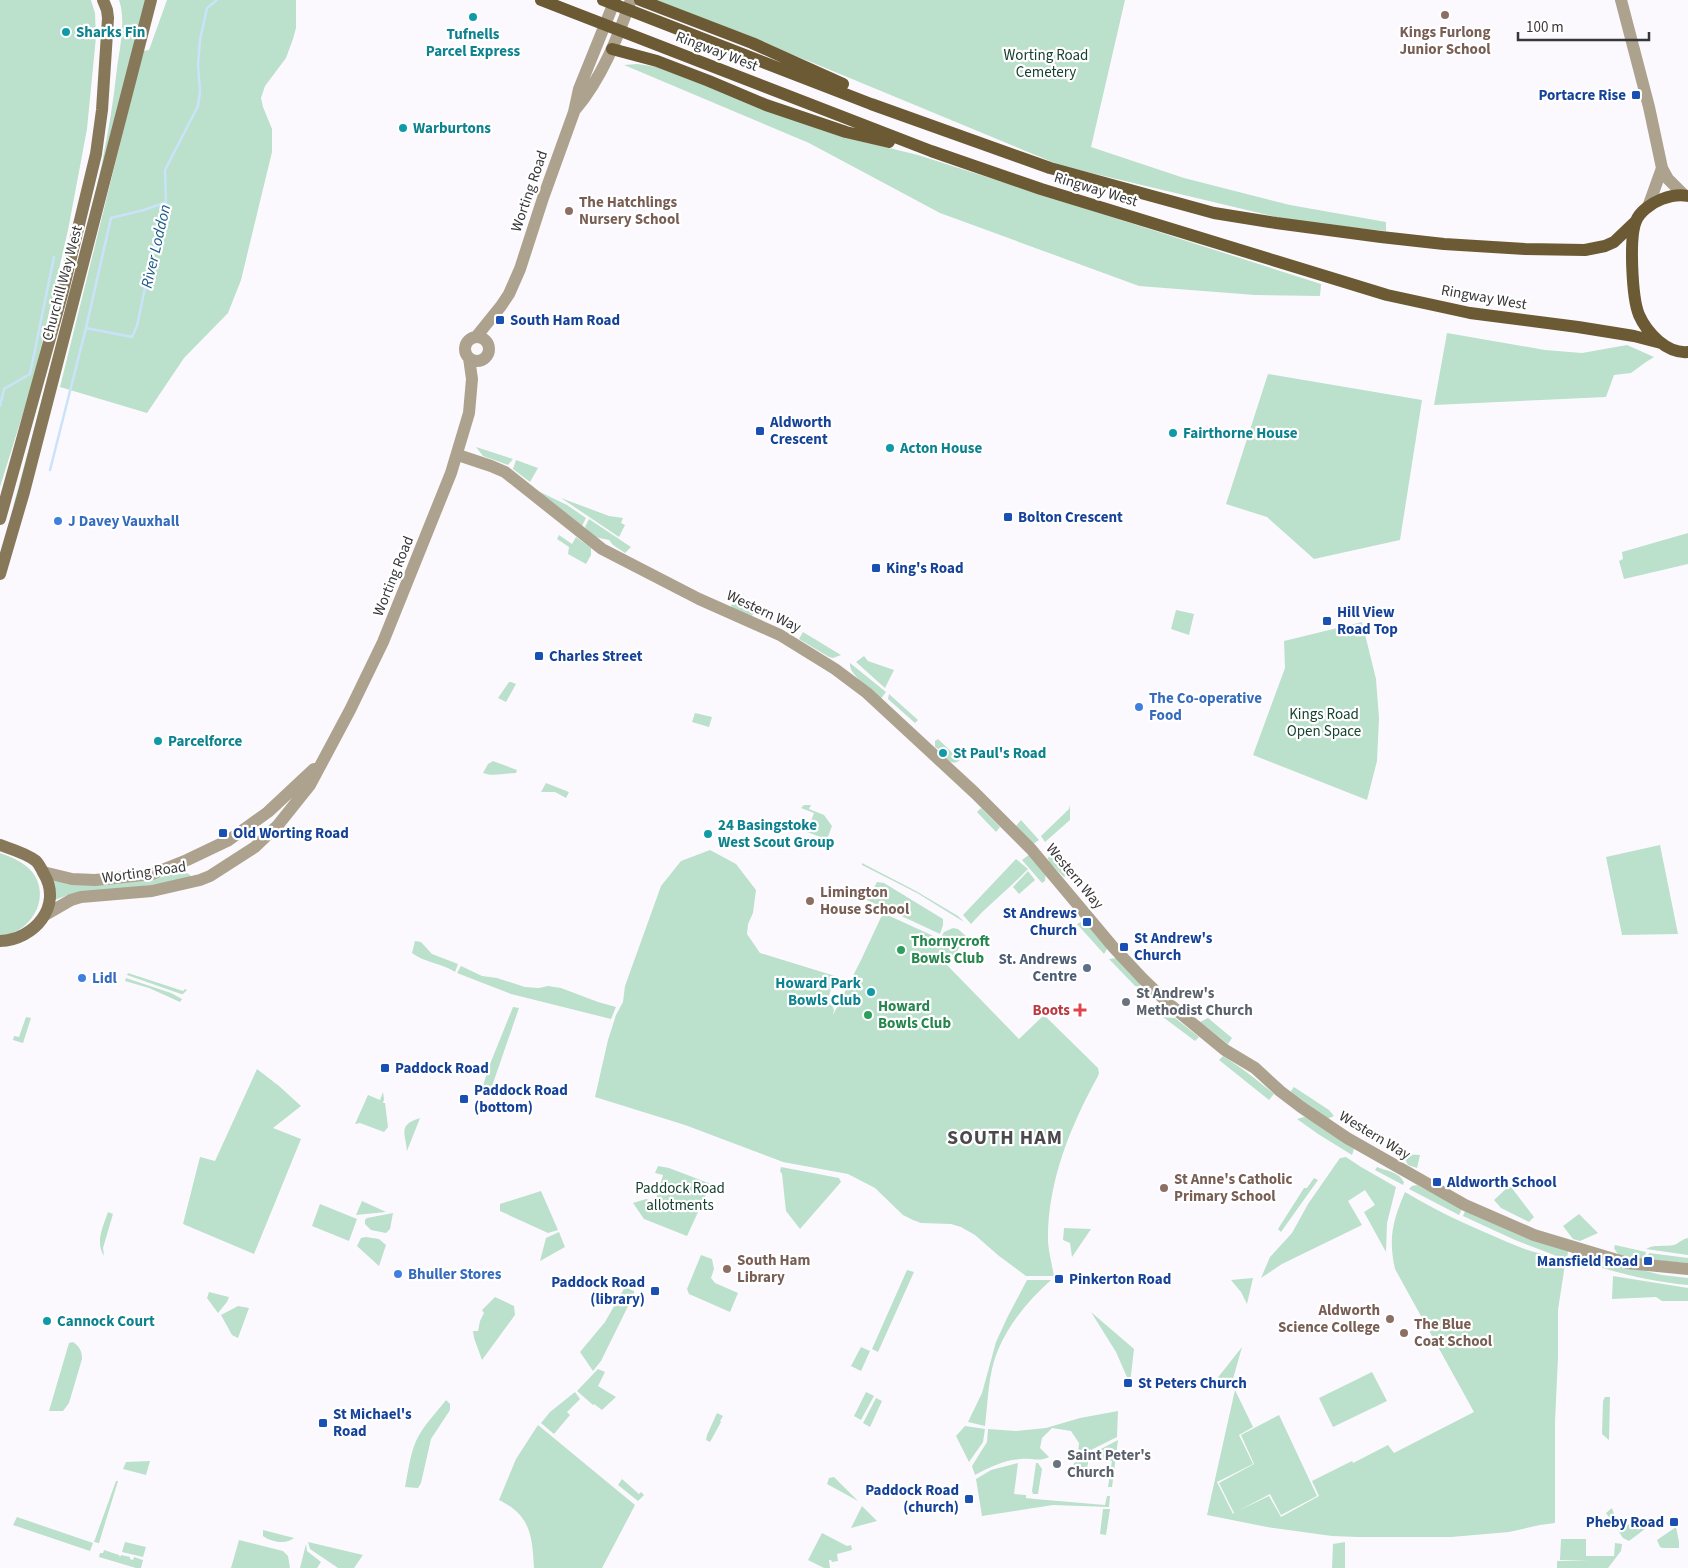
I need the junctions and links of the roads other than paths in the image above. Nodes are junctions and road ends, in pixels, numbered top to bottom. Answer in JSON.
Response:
{"nodes":[{"id":1,"x":103,"y":0,"type":"edge"},
{"id":2,"x":151,"y":0,"type":"edge"},
{"id":3,"x":541,"y":0,"type":"edge"},
{"id":4,"x":632,"y":0,"type":"edge"},
{"id":5,"x":640,"y":0,"type":"edge"},
{"id":6,"x":1620,"y":0,"type":"edge"},
{"id":7,"x":613,"y":2,"type":"edge"},
{"id":8,"x":599,"y":37,"type":"junction"},
{"id":9,"x":612,"y":50,"type":"junction"},
{"id":10,"x":574,"y":112,"type":"junction"},
{"id":11,"x":942,"y":129,"type":"junction"},
{"id":12,"x":931,"y":151,"type":"junction"},
{"id":13,"x":1662,"y":168,"type":"junction"},
{"id":14,"x":1686,"y":196,"type":"edge"},
{"id":15,"x":1648,"y":208,"type":"junction"},
{"id":16,"x":1636,"y":221,"type":"junction"},
{"id":17,"x":482,"y":340,"type":"junction"},
{"id":18,"x":1661,"y":343,"type":"junction"},
{"id":19,"x":1686,"y":353,"type":"edge"},
{"id":20,"x":475,"y":360,"type":"junction"},
{"id":21,"x":458,"y":455,"type":"junction"},
{"id":22,"x":0,"y":519,"type":"edge"},
{"id":23,"x":0,"y":574,"type":"edge"},
{"id":24,"x":321,"y":762,"type":"junction"},
{"id":25,"x":0,"y":845,"type":"edge"},
{"id":26,"x":43,"y":872,"type":"junction"},
{"id":27,"x":45,"y":915,"type":"junction"},
{"id":28,"x":0,"y":941,"type":"edge"},
{"id":29,"x":1688,"y":1268,"type":"edge"}],
"edges":[{"from":1,"to":22,"type":"main road","name":"Churchill Way West"},
{"from":2,"to":23,"type":"main road","name":"Churchill Way West"},
{"from":3,"to":12,"type":"main road","name":"Ringway West"},
{"from":4,"to":9,"type":"street","name":"Worting Road"},
{"from":5,"to":11,"type":"main road"},
{"from":6,"to":13,"type":"street"},
{"from":7,"to":8,"type":"street","name":"Worting Road"},
{"from":7,"to":11,"type":"main road","name":"Ringway West"},
{"from":8,"to":9,"type":"street"},
{"from":8,"to":10,"type":"street","name":"Worting Road"},
{"from":9,"to":10,"type":"street","name":"Worting Road"},
{"from":9,"to":12,"type":"main road"},
{"from":10,"to":17,"type":"street","name":"Worting Road"},
{"from":11,"to":16,"type":"main road","name":"Ringway West"},
{"from":12,"to":18,"type":"main road","name":"Ringway West"},
{"from":13,"to":14,"type":"street"},
{"from":13,"to":15,"type":"street"},
{"from":14,"to":15,"type":"main road","name":"Ringway West"},
{"from":15,"to":16,"type":"main road","name":"Ringway West"},
{"from":16,"to":18,"type":"main road"},
{"from":17,"to":20,"type":"street"},
{"from":17,"to":20,"type":"street"},
{"from":18,"to":19,"type":"main road","name":"Ringway West"},
{"from":20,"to":21,"type":"street","name":"Worting Road"},
{"from":21,"to":24,"type":"street","name":"Worting Road"},
{"from":21,"to":29,"type":"street","name":"Western Way"},
{"from":24,"to":26,"type":"street","name":"Worting Road"},
{"from":24,"to":27,"type":"street","name":"Worting Road"},
{"from":25,"to":26,"type":"main road"},
{"from":26,"to":27,"type":"main road"},
{"from":27,"to":28,"type":"main road"}]}
